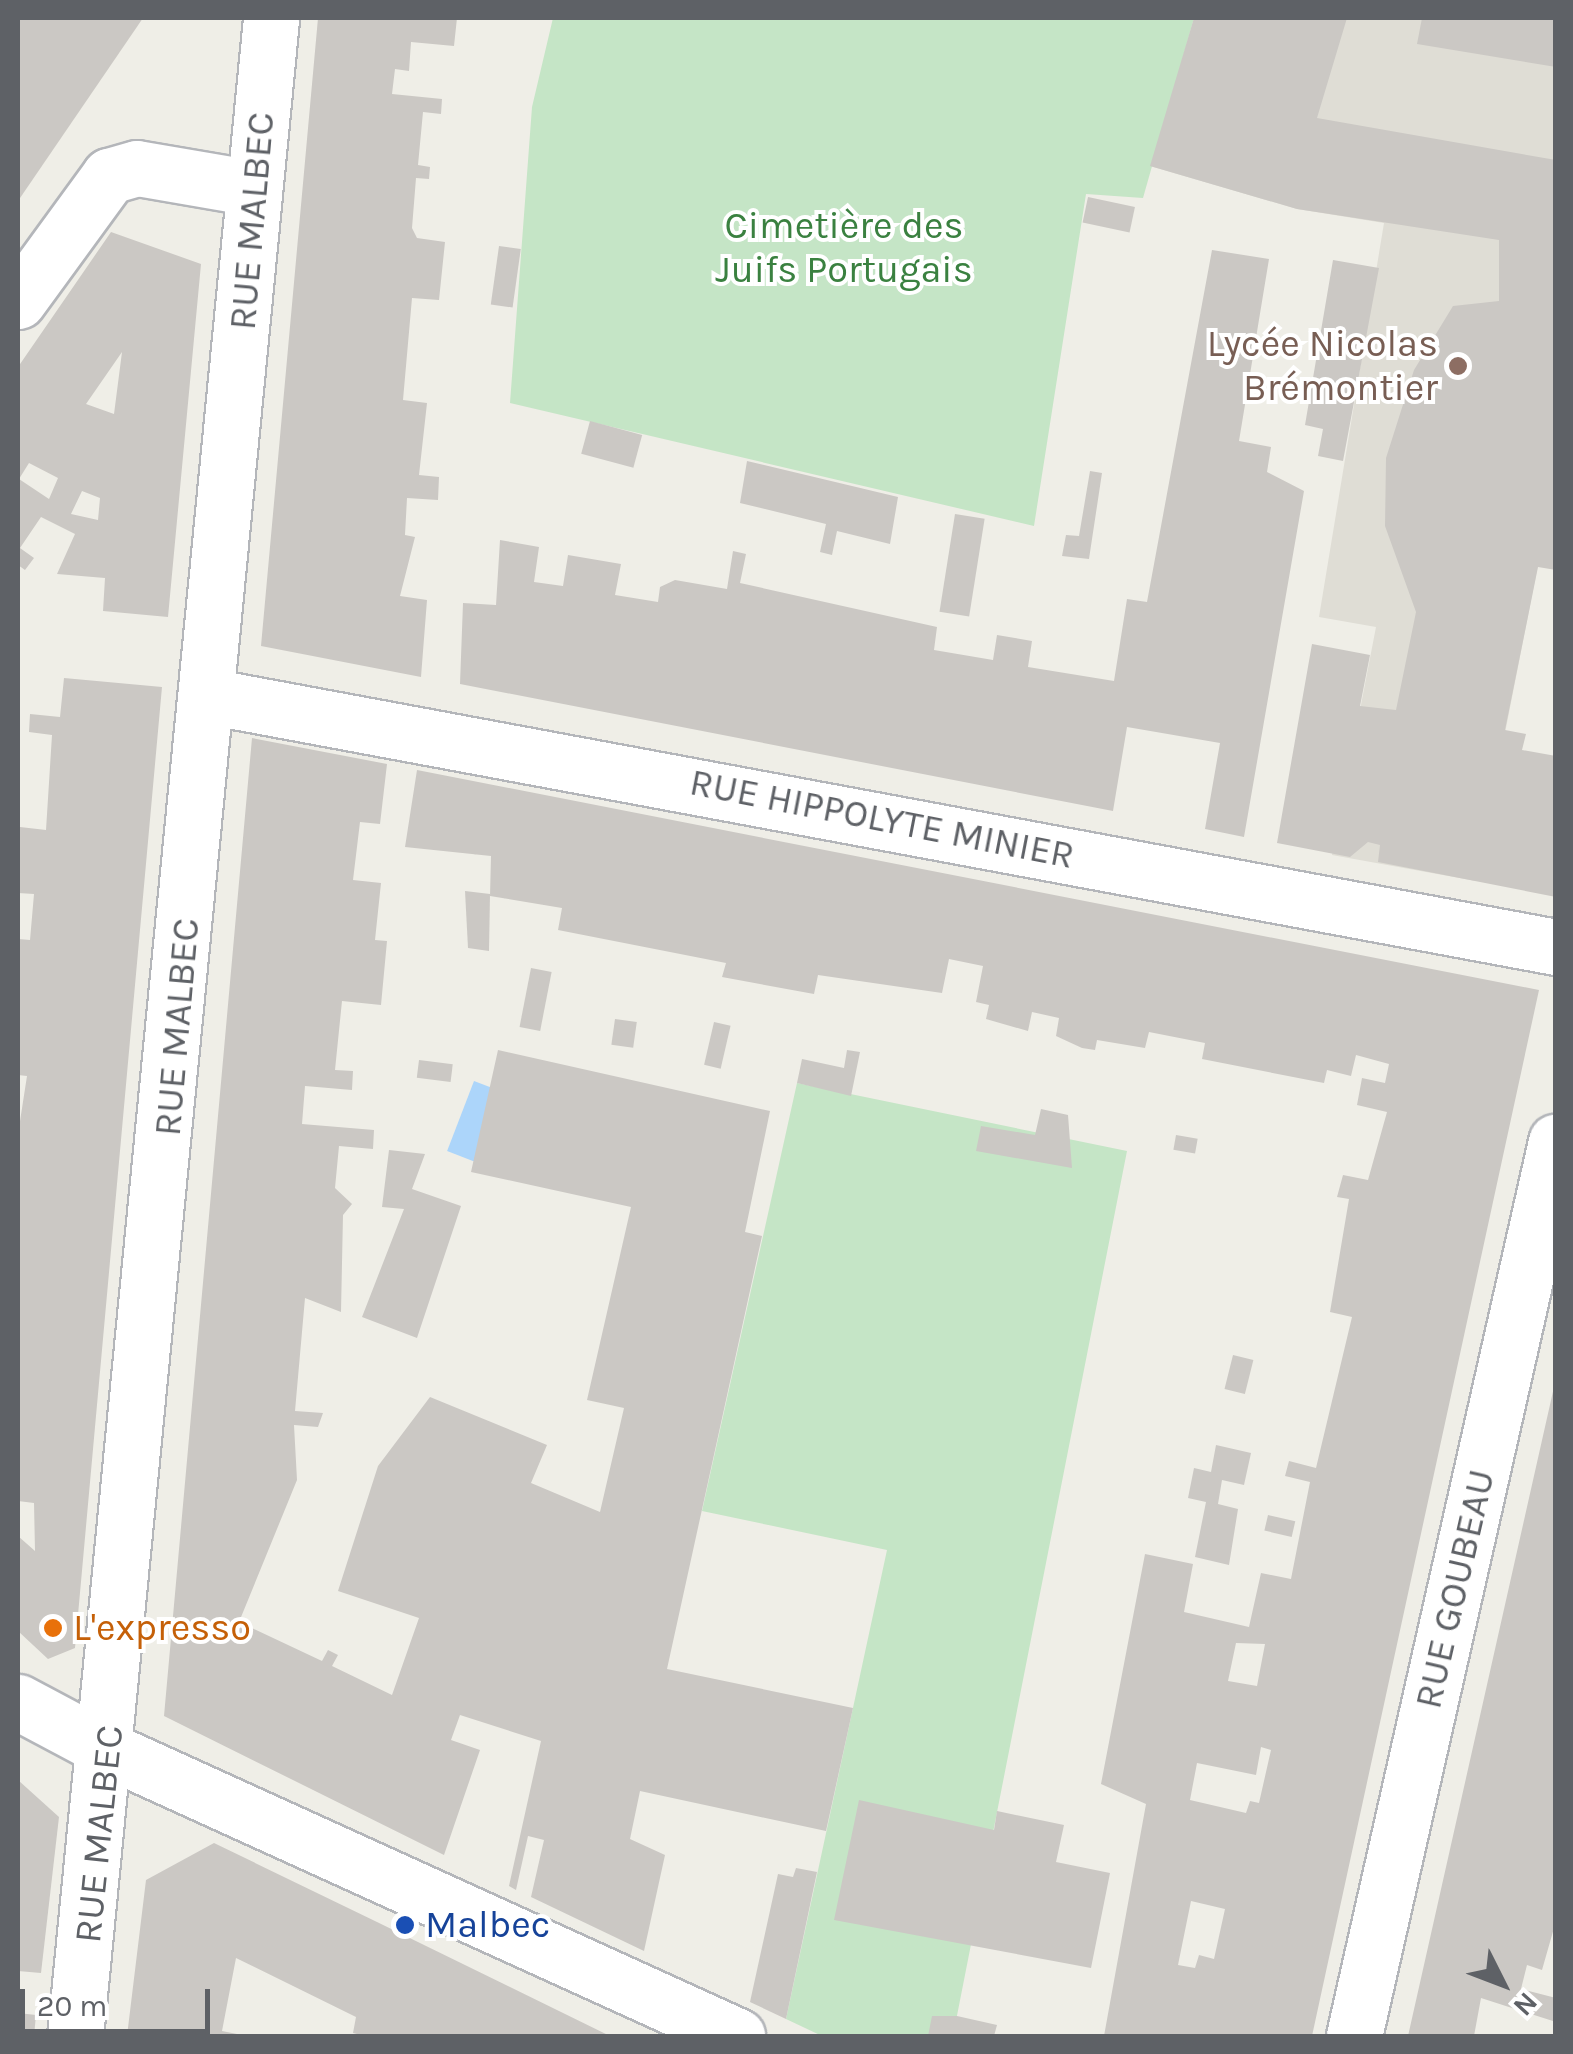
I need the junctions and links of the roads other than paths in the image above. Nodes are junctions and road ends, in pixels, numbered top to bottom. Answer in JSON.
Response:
{"nodes":[{"id":1,"x":271,"y":18,"type":"edge"},
{"id":2,"x":254,"y":188,"type":"junction"},
{"id":3,"x":18,"y":301,"type":"edge"},
{"id":4,"x":208,"y":696,"type":"junction"},
{"id":5,"x":1556,"y":947,"type":"edge"},
{"id":6,"x":1556,"y":1142,"type":"edge"},
{"id":7,"x":18,"y":1702,"type":"edge"},
{"id":8,"x":110,"y":1751,"type":"junction"},
{"id":9,"x":75,"y":2036,"type":"edge"},
{"id":10,"x":736,"y":2036,"type":"edge"},
{"id":11,"x":1354,"y":2036,"type":"edge"}],
"edges":[{"from":1,"to":2,"type":"street","name":"RUE MALBEC"},
{"from":2,"to":3,"type":"street"},
{"from":2,"to":4,"type":"street","name":"RUE MALBEC"},
{"from":4,"to":5,"type":"street","name":"RUE HIPPOLYTE MINIER"},
{"from":4,"to":8,"type":"street","name":"RUE MALBEC"},
{"from":6,"to":11,"type":"street","name":"RUE GOUBEAU"},
{"from":7,"to":8,"type":"street"},
{"from":8,"to":9,"type":"street","name":"RUE MALBEC"},
{"from":8,"to":10,"type":"street"}]}
